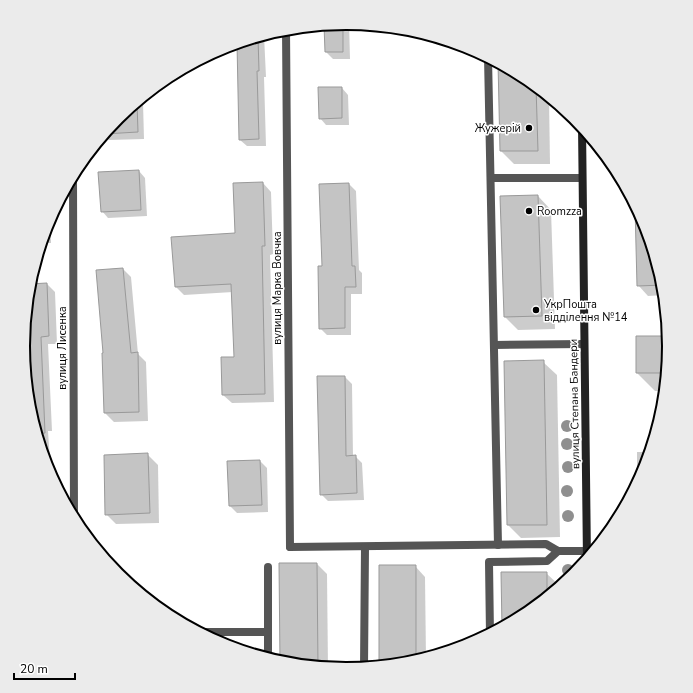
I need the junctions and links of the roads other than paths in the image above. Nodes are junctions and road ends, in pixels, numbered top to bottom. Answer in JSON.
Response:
{"nodes":[{"id":1,"x":286,"y":36,"type":"edge"},
{"id":2,"x":488,"y":64,"type":"edge"},
{"id":3,"x":582,"y":136,"type":"edge"},
{"id":4,"x":491,"y":178,"type":"junction"},
{"id":5,"x":582,"y":178,"type":"junction"},
{"id":6,"x":73,"y":186,"type":"edge"},
{"id":7,"x":584,"y":344,"type":"junction"},
{"id":8,"x":494,"y":345,"type":"junction"},
{"id":9,"x":74,"y":508,"type":"edge"},
{"id":10,"x":498,"y":545,"type":"junction"},
{"id":11,"x":365,"y":547,"type":"junction"},
{"id":12,"x":558,"y":551,"type":"junction"},
{"id":13,"x":587,"y":551,"type":"joint"},
{"id":14,"x":268,"y":567,"type":"dead end"},
{"id":15,"x":490,"y":628,"type":"edge"},
{"id":16,"x":211,"y":632,"type":"edge"},
{"id":17,"x":267,"y":632,"type":"junction"},
{"id":18,"x":268,"y":653,"type":"edge"},
{"id":19,"x":364,"y":662,"type":"edge"}],
"edges":[{"from":1,"to":11,"type":"street","name":"вулиця Марка Вовчка"},
{"from":2,"to":4,"type":"street"},
{"from":3,"to":5,"type":"main road","name":"вулиця Степана Бандери"},
{"from":4,"to":5,"type":"street"},
{"from":4,"to":8,"type":"street"},
{"from":5,"to":7,"type":"main road","name":"вулиця Степана Бандери"},
{"from":6,"to":9,"type":"street","name":"вулиця Лисенка"},
{"from":7,"to":8,"type":"street"},
{"from":7,"to":13,"type":"main road","name":"вулиця Степана Бандери"},
{"from":8,"to":10,"type":"street"},
{"from":10,"to":11,"type":"street"},
{"from":10,"to":12,"type":"street"},
{"from":11,"to":19,"type":"street"},
{"from":12,"to":13,"type":"street"},
{"from":12,"to":15,"type":"street"},
{"from":14,"to":17,"type":"street"},
{"from":16,"to":17,"type":"street"},
{"from":17,"to":18,"type":"street"}]}
